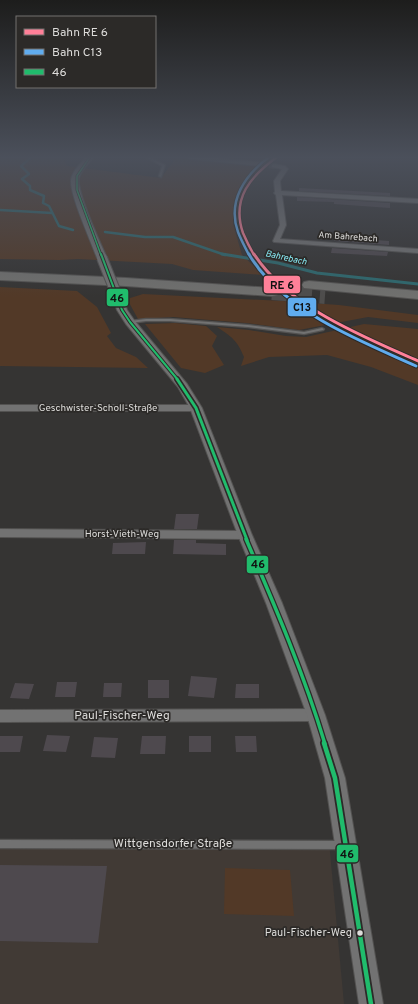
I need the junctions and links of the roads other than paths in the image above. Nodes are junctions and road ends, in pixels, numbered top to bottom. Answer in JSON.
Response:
{"nodes":[{"id":1,"x":81,"y":204,"type":"edge"},
{"id":2,"x":279,"y":204,"type":"edge"},
{"id":3,"x":418,"y":251,"type":"edge"},
{"id":4,"x":0,"y":266,"type":"edge"},
{"id":5,"x":0,"y":276,"type":"edge"},
{"id":6,"x":259,"y":281,"type":"tunnel mouth"},
{"id":7,"x":309,"y":284,"type":"tunnel mouth"},
{"id":8,"x":272,"y":292,"type":"tunnel mouth"},
{"id":9,"x":418,"y":295,"type":"edge"},
{"id":10,"x":325,"y":296,"type":"tunnel mouth"},
{"id":11,"x":418,"y":305,"type":"edge"},
{"id":12,"x":130,"y":322,"type":"junction"},
{"id":13,"x":322,"y":329,"type":"dead end"},
{"id":14,"x":0,"y":408,"type":"edge"},
{"id":15,"x":196,"y":408,"type":"junction"},
{"id":16,"x":0,"y":533,"type":"edge"},
{"id":17,"x":245,"y":535,"type":"junction"},
{"id":18,"x":316,"y":715,"type":"junction"},
{"id":19,"x":0,"y":716,"type":"edge"},
{"id":20,"x":0,"y":844,"type":"edge"},
{"id":21,"x":345,"y":845,"type":"junction"},
{"id":22,"x":371,"y":1004,"type":"edge"}],
"edges":[{"from":1,"to":12,"type":"street","bridge":true},
{"from":2,"to":3,"type":"street","name":"Am Bahrebach"},
{"from":4,"to":6,"type":"highway"},
{"from":5,"to":8,"type":"highway"},
{"from":7,"to":9,"type":"highway"},
{"from":10,"to":11,"type":"highway"},
{"from":12,"to":13,"type":"lane"},
{"from":12,"to":15,"type":"street"},
{"from":14,"to":15,"type":"street","name":"Geschwister-Scholl-Straße"},
{"from":15,"to":17,"type":"street"},
{"from":16,"to":17,"type":"street","name":"Horst-Vieth-Weg"},
{"from":17,"to":18,"type":"street"},
{"from":18,"to":19,"type":"street","name":"Paul-Fischer-Weg"},
{"from":18,"to":21,"type":"street"},
{"from":20,"to":21,"type":"lane","name":"Wittgensdorfer Straße"},
{"from":21,"to":22,"type":"street"}]}
